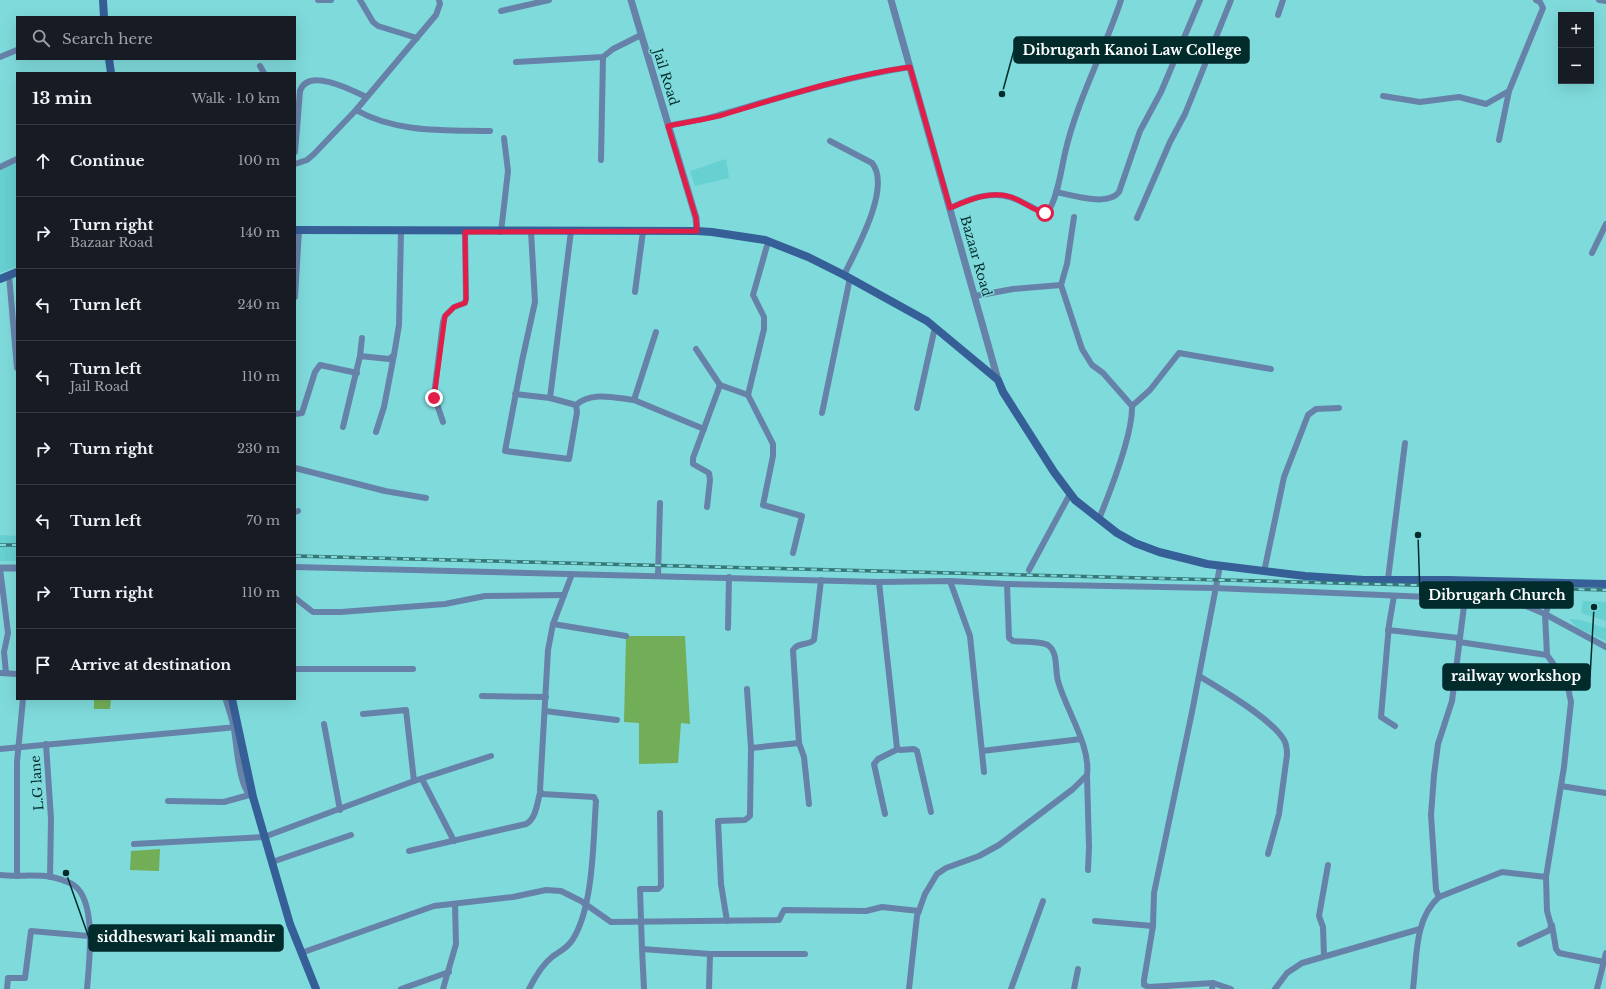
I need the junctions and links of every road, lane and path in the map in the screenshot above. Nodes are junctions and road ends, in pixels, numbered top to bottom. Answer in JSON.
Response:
{"nodes":[{"id":1,"x":103,"y":0,"type":"edge"},
{"id":2,"x":318,"y":0,"type":"edge"},
{"id":3,"x":331,"y":0,"type":"edge"},
{"id":4,"x":360,"y":0,"type":"edge"},
{"id":5,"x":439,"y":0,"type":"edge"},
{"id":6,"x":549,"y":0,"type":"edge"},
{"id":7,"x":631,"y":0,"type":"edge"},
{"id":8,"x":891,"y":0,"type":"edge"},
{"id":9,"x":1120,"y":0,"type":"edge"},
{"id":10,"x":1200,"y":0,"type":"edge"},
{"id":11,"x":1232,"y":0,"type":"edge"},
{"id":12,"x":1283,"y":0,"type":"edge"},
{"id":13,"x":1536,"y":0,"type":"edge"},
{"id":14,"x":1546,"y":0,"type":"edge"},
{"id":15,"x":1599,"y":0,"type":"edge"},
{"id":16,"x":1606,"y":1,"type":"edge"},
{"id":17,"x":1543,"y":8,"type":"junction"},
{"id":18,"x":501,"y":11,"type":"dead end"},
{"id":19,"x":1278,"y":14,"type":"dead end"},
{"id":20,"x":103,"y":16,"type":"edge"},
{"id":21,"x":641,"y":35,"type":"junction"},
{"id":22,"x":417,"y":38,"type":"junction"},
{"id":23,"x":16,"y":50,"type":"edge"},
{"id":24,"x":0,"y":57,"type":"edge"},
{"id":25,"x":603,"y":58,"type":"junction"},
{"id":26,"x":109,"y":60,"type":"edge"},
{"id":27,"x":516,"y":62,"type":"dead end"},
{"id":28,"x":260,"y":66,"type":"dead end"},
{"id":29,"x":910,"y":67,"type":"junction"},
{"id":30,"x":111,"y":72,"type":"edge"},
{"id":31,"x":263,"y":72,"type":"edge"},
{"id":32,"x":1509,"y":91,"type":"junction"},
{"id":33,"x":1383,"y":96,"type":"dead end"},
{"id":34,"x":366,"y":97,"type":"junction"},
{"id":35,"x":356,"y":110,"type":"junction"},
{"id":36,"x":668,"y":126,"type":"junction"},
{"id":37,"x":490,"y":131,"type":"dead end"},
{"id":38,"x":504,"y":138,"type":"dead end"},
{"id":39,"x":296,"y":140,"type":"edge"},
{"id":40,"x":1499,"y":140,"type":"dead end"},
{"id":41,"x":830,"y":141,"type":"dead end"},
{"id":42,"x":16,"y":159,"type":"edge"},
{"id":43,"x":601,"y":160,"type":"dead end"},
{"id":44,"x":296,"y":164,"type":"edge"},
{"id":45,"x":0,"y":166,"type":"edge"},
{"id":46,"x":1056,"y":192,"type":"junction"},
{"id":47,"x":950,"y":208,"type":"junction"},
{"id":48,"x":1074,"y":217,"type":"dead end"},
{"id":49,"x":1137,"y":218,"type":"dead end"},
{"id":50,"x":1606,"y":224,"type":"edge"},
{"id":51,"x":297,"y":230,"type":"edge"},
{"id":52,"x":531,"y":231,"type":"junction"},
{"id":53,"x":571,"y":231,"type":"junction"},
{"id":54,"x":643,"y":231,"type":"junction"},
{"id":55,"x":697,"y":231,"type":"junction"},
{"id":56,"x":401,"y":232,"type":"junction"},
{"id":57,"x":465,"y":232,"type":"junction"},
{"id":58,"x":501,"y":232,"type":"junction"},
{"id":59,"x":768,"y":242,"type":"junction"},
{"id":60,"x":1592,"y":253,"type":"dead end"},
{"id":61,"x":296,"y":264,"type":"edge"},
{"id":62,"x":13,"y":274,"type":"edge"},
{"id":63,"x":847,"y":277,"type":"junction"},
{"id":64,"x":0,"y":279,"type":"edge"},
{"id":65,"x":1061,"y":284,"type":"junction"},
{"id":66,"x":635,"y":292,"type":"dead end"},
{"id":67,"x":975,"y":296,"type":"junction"},
{"id":68,"x":934,"y":327,"type":"junction"},
{"id":69,"x":656,"y":332,"type":"dead end"},
{"id":70,"x":362,"y":338,"type":"dead end"},
{"id":71,"x":16,"y":344,"type":"edge"},
{"id":72,"x":696,"y":349,"type":"dead end"},
{"id":73,"x":394,"y":355,"type":"junction"},
{"id":74,"x":360,"y":356,"type":"junction"},
{"id":75,"x":1271,"y":369,"type":"dead end"},
{"id":76,"x":357,"y":373,"type":"junction"},
{"id":77,"x":998,"y":380,"type":"junction"},
{"id":78,"x":720,"y":385,"type":"junction"},
{"id":79,"x":515,"y":394,"type":"junction"},
{"id":80,"x":748,"y":395,"type":"junction"},
{"id":81,"x":550,"y":398,"type":"junction"},
{"id":82,"x":634,"y":400,"type":"junction"},
{"id":83,"x":576,"y":405,"type":"junction"},
{"id":84,"x":1132,"y":406,"type":"junction"},
{"id":85,"x":917,"y":408,"type":"dead end"},
{"id":86,"x":1339,"y":408,"type":"dead end"},
{"id":87,"x":296,"y":414,"type":"edge"},
{"id":88,"x":822,"y":414,"type":"dead end"},
{"id":89,"x":443,"y":422,"type":"dead end"},
{"id":90,"x":343,"y":428,"type":"dead end"},
{"id":91,"x":704,"y":429,"type":"junction"},
{"id":92,"x":376,"y":432,"type":"dead end"},
{"id":93,"x":1405,"y":442,"type":"dead end"},
{"id":94,"x":296,"y":468,"type":"edge"},
{"id":95,"x":1070,"y":494,"type":"junction"},
{"id":96,"x":426,"y":498,"type":"dead end"},
{"id":97,"x":660,"y":503,"type":"dead end"},
{"id":98,"x":707,"y":506,"type":"dead end"},
{"id":99,"x":1099,"y":519,"type":"junction"},
{"id":100,"x":793,"y":554,"type":"dead end"},
{"id":101,"x":1220,"y":566,"type":"junction"},
{"id":102,"x":296,"y":567,"type":"edge"},
{"id":103,"x":0,"y":568,"type":"edge"},
{"id":104,"x":16,"y":568,"type":"edge"},
{"id":105,"x":1029,"y":570,"type":"dead end"},
{"id":106,"x":1264,"y":572,"type":"junction"},
{"id":107,"x":572,"y":574,"type":"junction"},
{"id":108,"x":658,"y":576,"type":"junction"},
{"id":109,"x":730,"y":577,"type":"junction"},
{"id":110,"x":1388,"y":579,"type":"junction"},
{"id":111,"x":820,"y":580,"type":"junction"},
{"id":112,"x":950,"y":581,"type":"junction"},
{"id":113,"x":879,"y":582,"type":"junction"},
{"id":114,"x":1550,"y":582,"type":"junction"},
{"id":115,"x":1007,"y":584,"type":"junction"},
{"id":116,"x":1606,"y":584,"type":"edge"},
{"id":117,"x":1215,"y":588,"type":"junction"},
{"id":118,"x":564,"y":595,"type":"junction"},
{"id":119,"x":1394,"y":596,"type":"junction"},
{"id":120,"x":1465,"y":598,"type":"junction"},
{"id":121,"x":296,"y":599,"type":"edge"},
{"id":122,"x":1545,"y":614,"type":"junction"},
{"id":123,"x":553,"y":624,"type":"junction"},
{"id":124,"x":728,"y":628,"type":"dead end"},
{"id":125,"x":1388,"y":630,"type":"junction"},
{"id":126,"x":626,"y":636,"type":"dead end"},
{"id":127,"x":1459,"y":640,"type":"junction"},
{"id":128,"x":1606,"y":647,"type":"edge"},
{"id":129,"x":1547,"y":655,"type":"junction"},
{"id":130,"x":296,"y":669,"type":"edge"},
{"id":131,"x":413,"y":669,"type":"dead end"},
{"id":132,"x":3,"y":673,"type":"edge"},
{"id":133,"x":16,"y":674,"type":"edge"},
{"id":134,"x":1199,"y":676,"type":"junction"},
{"id":135,"x":747,"y":689,"type":"dead end"},
{"id":136,"x":482,"y":696,"type":"dead end"},
{"id":137,"x":546,"y":697,"type":"junction"},
{"id":138,"x":23,"y":700,"type":"edge"},
{"id":139,"x":226,"y":700,"type":"edge"},
{"id":140,"x":232,"y":700,"type":"edge"},
{"id":141,"x":545,"y":711,"type":"junction"},
{"id":142,"x":363,"y":714,"type":"dead end"},
{"id":143,"x":617,"y":720,"type":"dead end"},
{"id":144,"x":324,"y":724,"type":"dead end"},
{"id":145,"x":236,"y":726,"type":"junction"},
{"id":146,"x":1395,"y":726,"type":"dead end"},
{"id":147,"x":1081,"y":739,"type":"junction"},
{"id":148,"x":799,"y":743,"type":"junction"},
{"id":149,"x":46,"y":744,"type":"junction"},
{"id":150,"x":19,"y":746,"type":"junction"},
{"id":151,"x":751,"y":748,"type":"junction"},
{"id":152,"x":0,"y":749,"type":"edge"},
{"id":153,"x":898,"y":750,"type":"junction"},
{"id":154,"x":982,"y":752,"type":"junction"},
{"id":155,"x":491,"y":756,"type":"dead end"},
{"id":156,"x":984,"y":772,"type":"dead end"},
{"id":157,"x":1087,"y":775,"type":"junction"},
{"id":158,"x":422,"y":779,"type":"junction"},
{"id":159,"x":414,"y":781,"type":"junction"},
{"id":160,"x":1561,"y":786,"type":"junction"},
{"id":161,"x":540,"y":792,"type":"junction"},
{"id":162,"x":1606,"y":793,"type":"edge"},
{"id":163,"x":251,"y":796,"type":"junction"},
{"id":164,"x":168,"y":801,"type":"dead end"},
{"id":165,"x":809,"y":804,"type":"dead end"},
{"id":166,"x":340,"y":810,"type":"junction"},
{"id":167,"x":931,"y":812,"type":"dead end"},
{"id":168,"x":660,"y":813,"type":"dead end"},
{"id":169,"x":885,"y":814,"type":"dead end"},
{"id":170,"x":351,"y":835,"type":"dead end"},
{"id":171,"x":264,"y":837,"type":"junction"},
{"id":172,"x":454,"y":841,"type":"junction"},
{"id":173,"x":134,"y":844,"type":"dead end"},
{"id":174,"x":409,"y":851,"type":"dead end"},
{"id":175,"x":1268,"y":854,"type":"dead end"},
{"id":176,"x":272,"y":862,"type":"junction"},
{"id":177,"x":1328,"y":865,"type":"dead end"},
{"id":178,"x":1088,"y":870,"type":"dead end"},
{"id":179,"x":0,"y":875,"type":"edge"},
{"id":180,"x":18,"y":876,"type":"junction"},
{"id":181,"x":50,"y":877,"type":"junction"},
{"id":182,"x":1546,"y":877,"type":"junction"},
{"id":183,"x":1439,"y":897,"type":"junction"},
{"id":184,"x":1043,"y":901,"type":"dead end"},
{"id":185,"x":586,"y":903,"type":"junction"},
{"id":186,"x":455,"y":904,"type":"junction"},
{"id":187,"x":919,"y":911,"type":"junction"},
{"id":188,"x":727,"y":921,"type":"junction"},
{"id":189,"x":1095,"y":921,"type":"dead end"},
{"id":190,"x":643,"y":922,"type":"junction"},
{"id":191,"x":1552,"y":925,"type":"junction"},
{"id":192,"x":1153,"y":926,"type":"junction"},
{"id":193,"x":1420,"y":929,"type":"junction"},
{"id":194,"x":89,"y":936,"type":"junction"},
{"id":195,"x":1520,"y":944,"type":"dead end"},
{"id":196,"x":642,"y":949,"type":"junction"},
{"id":197,"x":301,"y":953,"type":"junction"},
{"id":198,"x":1606,"y":953,"type":"edge"},
{"id":199,"x":710,"y":954,"type":"junction"},
{"id":200,"x":805,"y":954,"type":"dead end"},
{"id":201,"x":1324,"y":956,"type":"junction"},
{"id":202,"x":1604,"y":962,"type":"junction"},
{"id":203,"x":1078,"y":969,"type":"dead end"},
{"id":204,"x":449,"y":972,"type":"junction"},
{"id":205,"x":1213,"y":986,"type":"edge"},
{"id":206,"x":7,"y":989,"type":"edge"},
{"id":207,"x":88,"y":989,"type":"edge"},
{"id":208,"x":316,"y":989,"type":"edge"},
{"id":209,"x":401,"y":989,"type":"edge"},
{"id":210,"x":443,"y":989,"type":"edge"},
{"id":211,"x":529,"y":989,"type":"edge"},
{"id":212,"x":644,"y":989,"type":"edge"},
{"id":213,"x":709,"y":989,"type":"edge"},
{"id":214,"x":909,"y":989,"type":"edge"},
{"id":215,"x":1011,"y":989,"type":"edge"},
{"id":216,"x":1074,"y":989,"type":"edge"},
{"id":217,"x":1231,"y":989,"type":"edge"},
{"id":218,"x":1275,"y":989,"type":"edge"},
{"id":219,"x":1413,"y":989,"type":"edge"},
{"id":220,"x":1597,"y":989,"type":"edge"}],
"edges":[{"from":1,"to":20,"type":"main road"},
{"from":2,"to":3,"type":"street"},
{"from":4,"to":22,"type":"street"},
{"from":5,"to":22,"type":"street"},
{"from":6,"to":18,"type":"street"},
{"from":7,"to":21,"type":"street","name":"Jail Road"},
{"from":8,"to":29,"type":"street","name":"Bazaar Road"},
{"from":9,"to":46,"type":"street"},
{"from":10,"to":46,"type":"street"},
{"from":11,"to":49,"type":"street"},
{"from":12,"to":19,"type":"street"},
{"from":13,"to":17,"type":"street"},
{"from":14,"to":17,"type":"street"},
{"from":15,"to":16,"type":"street"},
{"from":17,"to":32,"type":"street"},
{"from":21,"to":25,"type":"street"},
{"from":21,"to":36,"type":"street","name":"Jail Road"},
{"from":22,"to":34,"type":"street"},
{"from":23,"to":24,"type":"street"},
{"from":25,"to":27,"type":"street"},
{"from":25,"to":43,"type":"street"},
{"from":26,"to":30,"type":"main road"},
{"from":28,"to":31,"type":"street"},
{"from":29,"to":36,"type":"street"},
{"from":29,"to":47,"type":"street","name":"Bazaar Road"},
{"from":32,"to":33,"type":"street"},
{"from":32,"to":40,"type":"street"},
{"from":34,"to":35,"type":"street"},
{"from":34,"to":39,"type":"street"},
{"from":35,"to":37,"type":"street"},
{"from":35,"to":44,"type":"street"},
{"from":36,"to":55,"type":"street","name":"Jail Road"},
{"from":38,"to":58,"type":"street"},
{"from":41,"to":63,"type":"street"},
{"from":42,"to":45,"type":"street"},
{"from":46,"to":47,"type":"street"},
{"from":47,"to":67,"type":"street","name":"Bazaar Road"},
{"from":48,"to":65,"type":"street"},
{"from":50,"to":60,"type":"street"},
{"from":51,"to":56,"type":"main road"},
{"from":51,"to":61,"type":"street"},
{"from":52,"to":53,"type":"main road"},
{"from":52,"to":58,"type":"main road"},
{"from":52,"to":79,"type":"street"},
{"from":53,"to":54,"type":"main road"},
{"from":53,"to":81,"type":"street"},
{"from":54,"to":55,"type":"main road"},
{"from":54,"to":66,"type":"street"},
{"from":55,"to":59,"type":"main road"},
{"from":56,"to":57,"type":"main road"},
{"from":56,"to":73,"type":"street"},
{"from":57,"to":58,"type":"main road"},
{"from":57,"to":89,"type":"street"},
{"from":59,"to":63,"type":"main road"},
{"from":59,"to":80,"type":"street"},
{"from":62,"to":64,"type":"main road"},
{"from":62,"to":71,"type":"street"},
{"from":63,"to":68,"type":"main road"},
{"from":63,"to":88,"type":"street"},
{"from":65,"to":67,"type":"street"},
{"from":65,"to":84,"type":"street"},
{"from":67,"to":77,"type":"street","name":"Bazaar Road"},
{"from":68,"to":77,"type":"main road"},
{"from":68,"to":85,"type":"street"},
{"from":69,"to":82,"type":"street"},
{"from":70,"to":74,"type":"street"},
{"from":72,"to":78,"type":"street"},
{"from":73,"to":74,"type":"street"},
{"from":73,"to":92,"type":"street"},
{"from":74,"to":76,"type":"street"},
{"from":75,"to":84,"type":"street"},
{"from":76,"to":87,"type":"street"},
{"from":76,"to":90,"type":"street"},
{"from":77,"to":95,"type":"main road"},
{"from":78,"to":80,"type":"street"},
{"from":78,"to":91,"type":"street"},
{"from":79,"to":81,"type":"street"},
{"from":79,"to":83,"type":"street"},
{"from":80,"to":100,"type":"street"},
{"from":81,"to":83,"type":"street"},
{"from":82,"to":83,"type":"street"},
{"from":82,"to":91,"type":"street"},
{"from":84,"to":99,"type":"street"},
{"from":86,"to":106,"type":"street"},
{"from":91,"to":98,"type":"street"},
{"from":93,"to":110,"type":"street"},
{"from":94,"to":96,"type":"street"},
{"from":95,"to":99,"type":"main road"},
{"from":95,"to":105,"type":"street"},
{"from":97,"to":108,"type":"street"},
{"from":99,"to":101,"type":"main road"},
{"from":101,"to":106,"type":"main road"},
{"from":101,"to":117,"type":"street"},
{"from":102,"to":107,"type":"street"},
{"from":103,"to":104,"type":"street"},
{"from":103,"to":132,"type":"street"},
{"from":106,"to":110,"type":"main road"},
{"from":107,"to":108,"type":"street"},
{"from":107,"to":118,"type":"street"},
{"from":108,"to":109,"type":"street"},
{"from":109,"to":111,"type":"street"},
{"from":109,"to":124,"type":"street"},
{"from":110,"to":114,"type":"main road"},
{"from":111,"to":113,"type":"street"},
{"from":111,"to":148,"type":"street"},
{"from":112,"to":113,"type":"street"},
{"from":112,"to":115,"type":"street"},
{"from":112,"to":154,"type":"street"},
{"from":113,"to":153,"type":"street"},
{"from":114,"to":116,"type":"main road"},
{"from":114,"to":122,"type":"street"},
{"from":115,"to":117,"type":"street"},
{"from":115,"to":147,"type":"street"},
{"from":117,"to":119,"type":"street"},
{"from":117,"to":134,"type":"street"},
{"from":118,"to":121,"type":"street"},
{"from":118,"to":123,"type":"street"},
{"from":119,"to":120,"type":"street"},
{"from":119,"to":125,"type":"street"},
{"from":120,"to":122,"type":"street"},
{"from":120,"to":127,"type":"street"},
{"from":122,"to":128,"type":"street"},
{"from":122,"to":129,"type":"street"},
{"from":123,"to":126,"type":"street"},
{"from":123,"to":137,"type":"street"},
{"from":125,"to":127,"type":"street"},
{"from":125,"to":146,"type":"street"},
{"from":127,"to":129,"type":"street"},
{"from":127,"to":183,"type":"street"},
{"from":129,"to":160,"type":"street"},
{"from":130,"to":131,"type":"street"},
{"from":132,"to":133,"type":"street"},
{"from":134,"to":175,"type":"street"},
{"from":134,"to":192,"type":"street"},
{"from":135,"to":151,"type":"street"},
{"from":136,"to":137,"type":"street"},
{"from":137,"to":141,"type":"street"},
{"from":138,"to":150,"type":"street"},
{"from":139,"to":145,"type":"street"},
{"from":140,"to":145,"type":"main road"},
{"from":141,"to":143,"type":"street"},
{"from":141,"to":161,"type":"street"},
{"from":142,"to":159,"type":"street"},
{"from":144,"to":166,"type":"street"},
{"from":145,"to":149,"type":"street"},
{"from":145,"to":163,"type":"main road"},
{"from":147,"to":154,"type":"street"},
{"from":147,"to":157,"type":"street"},
{"from":148,"to":151,"type":"street"},
{"from":148,"to":165,"type":"street"},
{"from":149,"to":150,"type":"street"},
{"from":149,"to":181,"type":"street","name":"L.G lane"},
{"from":150,"to":152,"type":"street"},
{"from":150,"to":180,"type":"street"},
{"from":151,"to":188,"type":"street"},
{"from":153,"to":167,"type":"street"},
{"from":153,"to":169,"type":"street"},
{"from":154,"to":156,"type":"street"},
{"from":155,"to":158,"type":"street"},
{"from":157,"to":178,"type":"street"},
{"from":157,"to":187,"type":"street"},
{"from":158,"to":159,"type":"street"},
{"from":158,"to":172,"type":"street"},
{"from":159,"to":166,"type":"street"},
{"from":160,"to":162,"type":"street"},
{"from":160,"to":182,"type":"street"},
{"from":161,"to":172,"type":"street"},
{"from":161,"to":185,"type":"street"},
{"from":163,"to":164,"type":"street"},
{"from":163,"to":171,"type":"main road"},
{"from":166,"to":171,"type":"street"},
{"from":168,"to":190,"type":"street"},
{"from":170,"to":176,"type":"street"},
{"from":171,"to":173,"type":"street"},
{"from":171,"to":176,"type":"main road"},
{"from":172,"to":174,"type":"street"},
{"from":176,"to":197,"type":"main road"},
{"from":177,"to":201,"type":"street"},
{"from":179,"to":180,"type":"street"},
{"from":180,"to":181,"type":"street"},
{"from":181,"to":194,"type":"street"},
{"from":182,"to":183,"type":"street"},
{"from":182,"to":191,"type":"street"},
{"from":183,"to":193,"type":"street"},
{"from":184,"to":215,"type":"street"},
{"from":185,"to":186,"type":"street"},
{"from":185,"to":190,"type":"street"},
{"from":185,"to":211,"type":"street"},
{"from":186,"to":197,"type":"street"},
{"from":186,"to":204,"type":"street"},
{"from":187,"to":188,"type":"street"},
{"from":187,"to":214,"type":"street"},
{"from":188,"to":190,"type":"street"},
{"from":189,"to":192,"type":"street"},
{"from":190,"to":196,"type":"street"},
{"from":191,"to":195,"type":"street"},
{"from":191,"to":202,"type":"street"},
{"from":192,"to":205,"type":"street"},
{"from":193,"to":201,"type":"street"},
{"from":193,"to":219,"type":"street"},
{"from":194,"to":206,"type":"street"},
{"from":194,"to":207,"type":"street"},
{"from":196,"to":199,"type":"street"},
{"from":196,"to":212,"type":"street"},
{"from":197,"to":208,"type":"main road"},
{"from":198,"to":202,"type":"street"},
{"from":199,"to":200,"type":"street"},
{"from":199,"to":213,"type":"street"},
{"from":201,"to":218,"type":"street"},
{"from":202,"to":220,"type":"street"},
{"from":203,"to":216,"type":"street"},
{"from":204,"to":209,"type":"street"},
{"from":204,"to":210,"type":"street"},
{"from":205,"to":217,"type":"street"}]}
